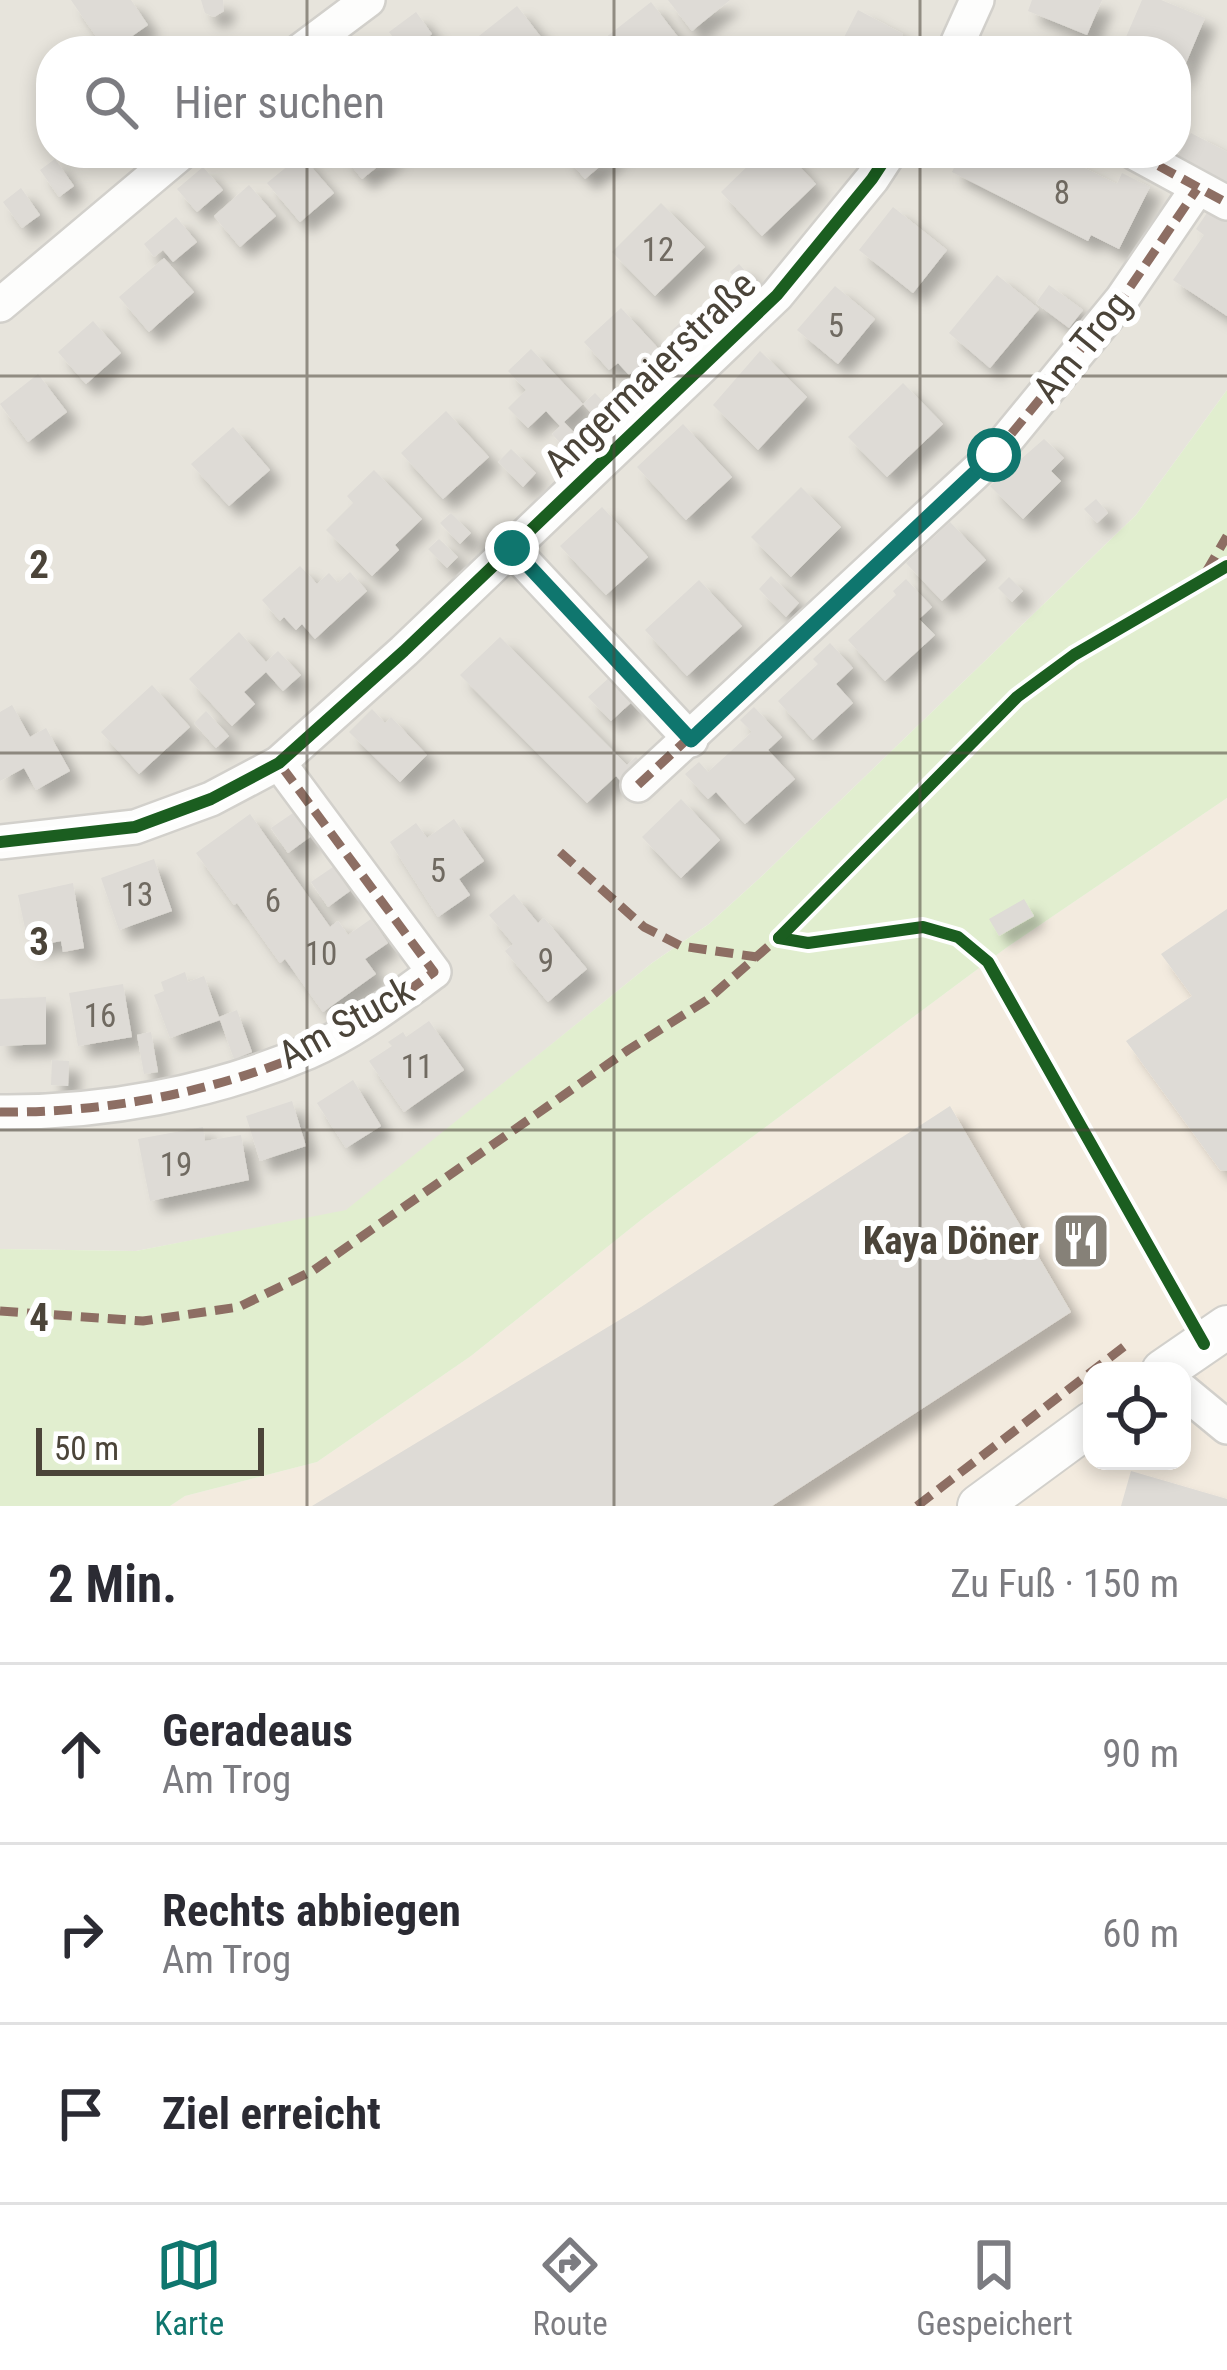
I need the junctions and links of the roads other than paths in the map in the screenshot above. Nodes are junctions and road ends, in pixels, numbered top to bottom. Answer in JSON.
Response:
{"nodes":[{"id":1,"x":368,"y":0,"type":"edge"},
{"id":2,"x":977,"y":0,"type":"edge"},
{"id":3,"x":320,"y":36,"type":"edge"},
{"id":4,"x":962,"y":36,"type":"edge"},
{"id":5,"x":163,"y":168,"type":"edge"},
{"id":6,"x":877,"y":168,"type":"edge"},
{"id":7,"x":1162,"y":168,"type":"edge"},
{"id":8,"x":1212,"y":196,"type":"edge"},
{"id":9,"x":0,"y":305,"type":"edge"},
{"id":10,"x":512,"y":548,"type":"junction"},
{"id":11,"x":691,"y":740,"type":"junction"},
{"id":12,"x":279,"y":763,"type":"junction"},
{"id":13,"x":638,"y":785,"type":"dead end"},
{"id":14,"x":0,"y":842,"type":"edge"},
{"id":15,"x":0,"y":1112,"type":"edge"},
{"id":16,"x":1227,"y":1328,"type":"edge"},
{"id":17,"x":1176,"y":1362,"type":"edge"},
{"id":18,"x":1191,"y":1397,"type":"edge"},
{"id":19,"x":1227,"y":1427,"type":"edge"},
{"id":20,"x":1083,"y":1430,"type":"edge"},
{"id":21,"x":979,"y":1506,"type":"edge"}],
"edges":[{"from":1,"to":3,"type":"street"},
{"from":2,"to":4,"type":"street"},
{"from":5,"to":9,"type":"street"},
{"from":6,"to":10,"type":"street","name":"Angermaierstraße"},
{"from":7,"to":8,"type":"street","name":"Am Trog"},
{"from":8,"to":11,"type":"street","name":"Am Trog"},
{"from":10,"to":11,"type":"street"},
{"from":10,"to":12,"type":"street","name":"Angermaierstraße"},
{"from":11,"to":13,"type":"street","name":"Am Trog"},
{"from":12,"to":14,"type":"street","name":"Angermaierstraße"},
{"from":12,"to":15,"type":"street","name":"Am Stuck"},
{"from":16,"to":17,"type":"street"},
{"from":18,"to":19,"type":"street"},
{"from":20,"to":21,"type":"street"}]}
